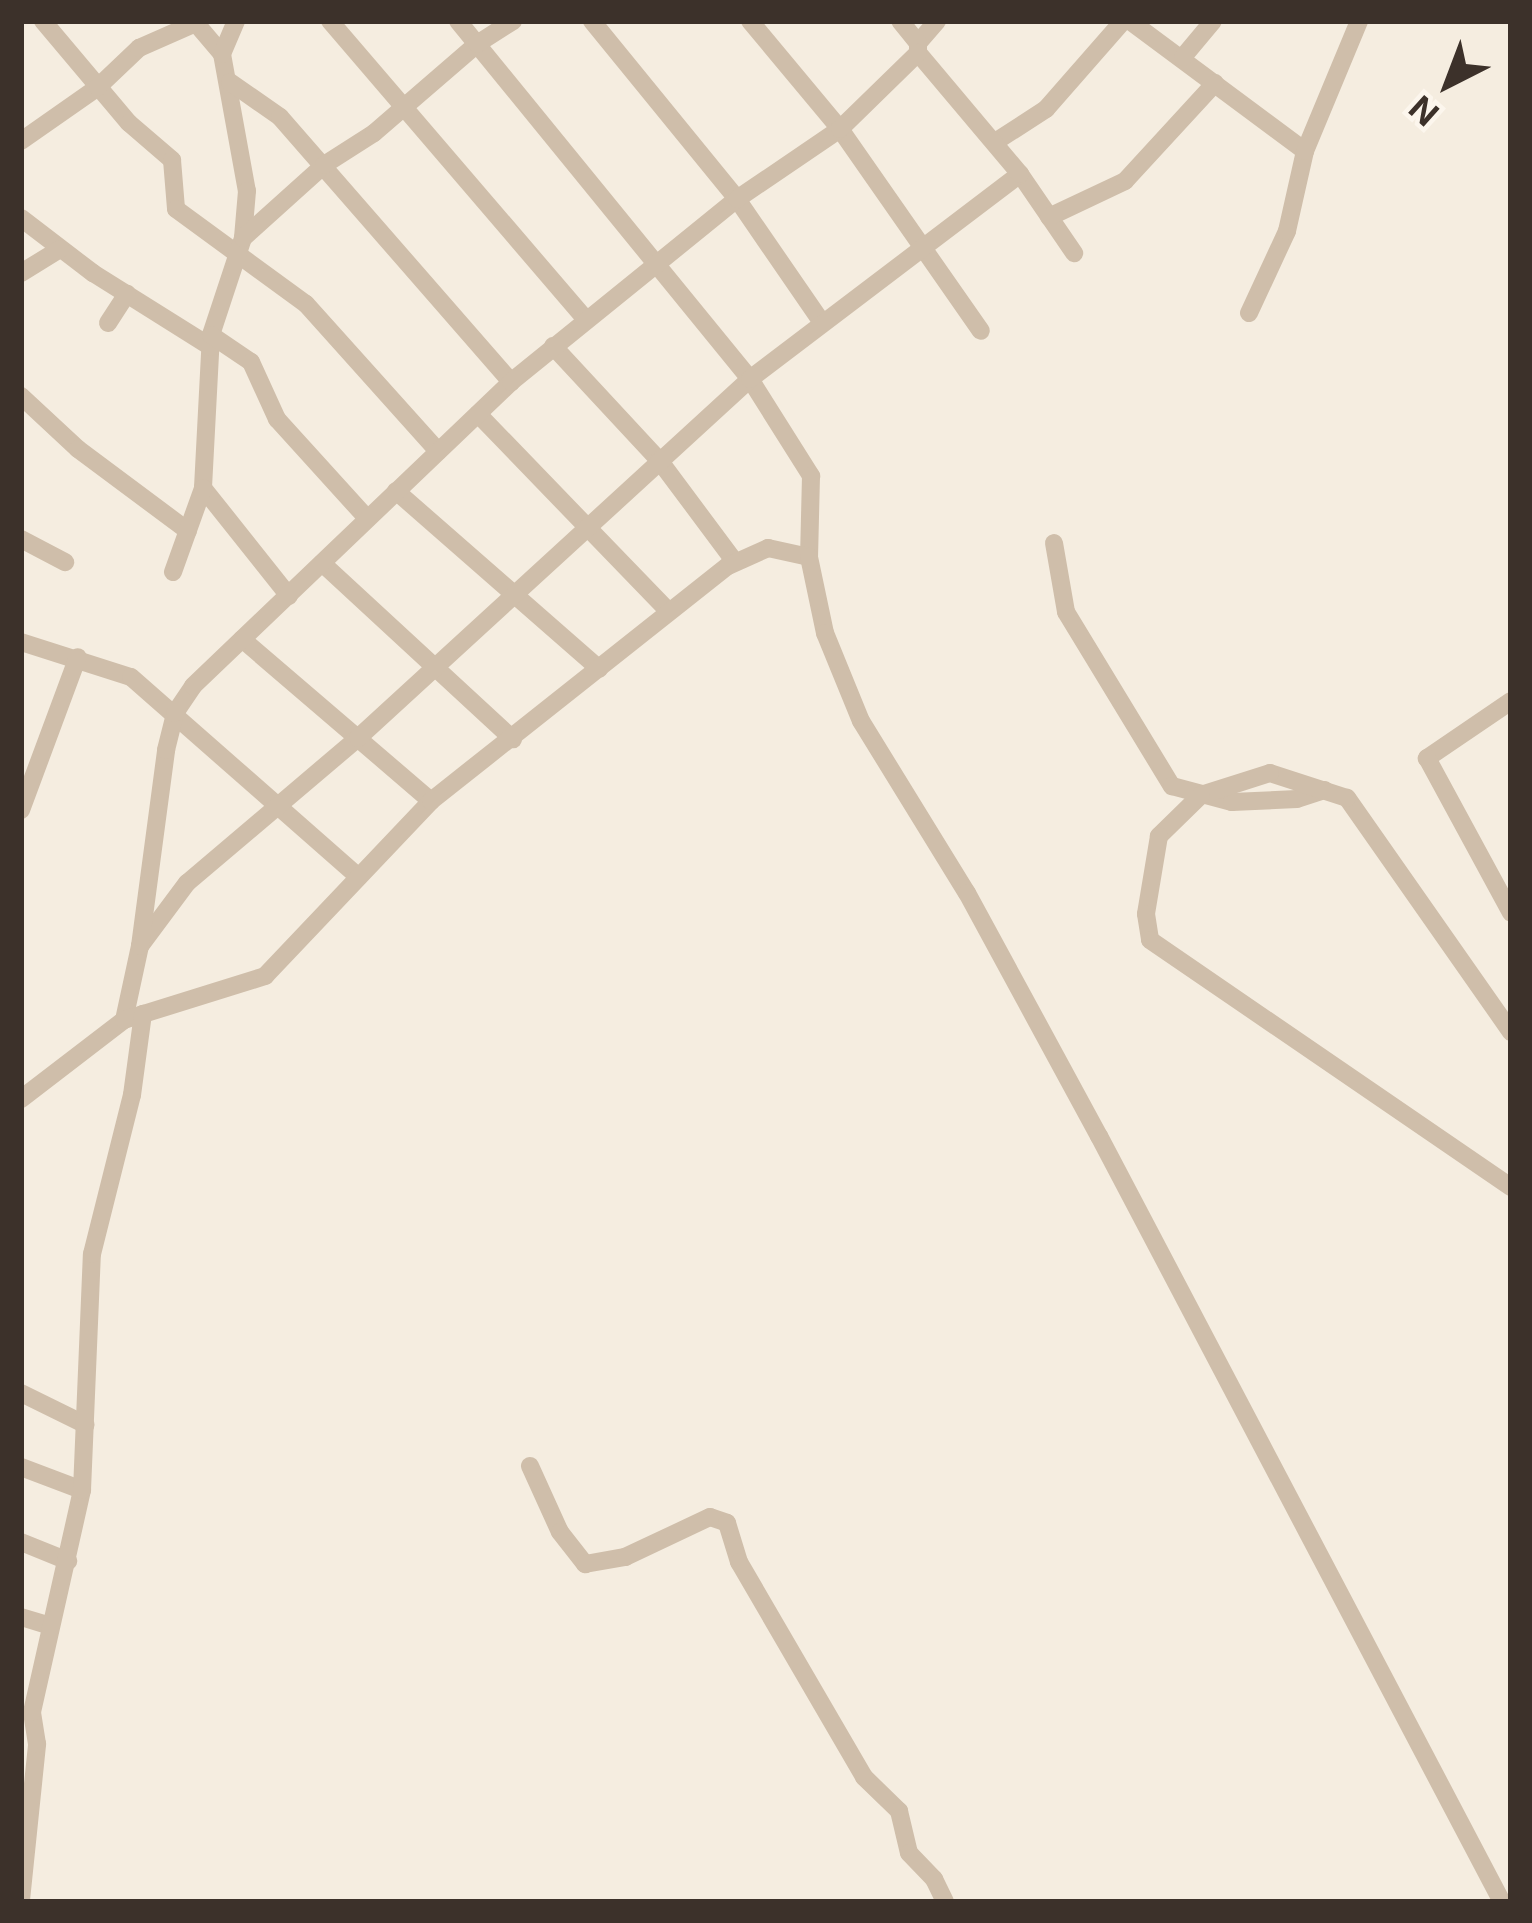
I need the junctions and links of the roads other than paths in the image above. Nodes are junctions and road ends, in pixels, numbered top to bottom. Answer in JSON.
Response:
{"nodes":[{"id":1,"x":44,"y":21,"type":"edge"},
{"id":2,"x":236,"y":21,"type":"edge"},
{"id":3,"x":330,"y":21,"type":"edge"},
{"id":4,"x":458,"y":21,"type":"edge"},
{"id":5,"x":513,"y":21,"type":"edge"},
{"id":6,"x":592,"y":21,"type":"edge"},
{"id":7,"x":750,"y":21,"type":"edge"},
{"id":8,"x":900,"y":21,"type":"edge"},
{"id":9,"x":938,"y":21,"type":"edge"},
{"id":10,"x":1126,"y":21,"type":"edge"},
{"id":11,"x":1214,"y":21,"type":"edge"},
{"id":12,"x":1359,"y":21,"type":"edge"},
{"id":13,"x":195,"y":22,"type":"edge"},
{"id":14,"x":477,"y":44,"type":"junction"},
{"id":15,"x":918,"y":48,"type":"junction"},
{"id":16,"x":222,"y":54,"type":"junction"},
{"id":17,"x":1183,"y":57,"type":"junction"},
{"id":18,"x":230,"y":82,"type":"junction"},
{"id":19,"x":1215,"y":83,"type":"junction"},
{"id":20,"x":98,"y":87,"type":"junction"},
{"id":21,"x":406,"y":108,"type":"junction"},
{"id":22,"x":841,"y":129,"type":"junction"},
{"id":23,"x":21,"y":141,"type":"edge"},
{"id":24,"x":995,"y":142,"type":"junction"},
{"id":25,"x":1305,"y":151,"type":"junction"},
{"id":26,"x":324,"y":165,"type":"junction"},
{"id":27,"x":1020,"y":174,"type":"junction"},
{"id":28,"x":736,"y":199,"type":"junction"},
{"id":29,"x":1049,"y":217,"type":"junction"},
{"id":30,"x":21,"y":218,"type":"edge"},
{"id":31,"x":926,"y":247,"type":"junction"},
{"id":32,"x":239,"y":248,"type":"junction"},
{"id":33,"x":60,"y":249,"type":"junction"},
{"id":34,"x":1074,"y":253,"type":"dead end"},
{"id":35,"x":657,"y":261,"type":"junction"},
{"id":36,"x":21,"y":273,"type":"edge"},
{"id":37,"x":128,"y":295,"type":"junction"},
{"id":38,"x":1249,"y":313,"type":"dead end"},
{"id":39,"x":586,"y":320,"type":"junction"},
{"id":40,"x":821,"y":321,"type":"junction"},
{"id":41,"x":108,"y":323,"type":"dead end"},
{"id":42,"x":981,"y":331,"type":"dead end"},
{"id":43,"x":211,"y":340,"type":"junction"},
{"id":44,"x":554,"y":346,"type":"junction"},
{"id":45,"x":750,"y":379,"type":"junction"},
{"id":46,"x":511,"y":382,"type":"junction"},
{"id":47,"x":21,"y":396,"type":"edge"},
{"id":48,"x":478,"y":413,"type":"junction"},
{"id":49,"x":438,"y":452,"type":"junction"},
{"id":50,"x":659,"y":460,"type":"junction"},
{"id":51,"x":203,"y":488,"type":"junction"},
{"id":52,"x":396,"y":491,"type":"junction"},
{"id":53,"x":366,"y":518,"type":"junction"},
{"id":54,"x":587,"y":525,"type":"junction"},
{"id":55,"x":188,"y":530,"type":"junction"},
{"id":56,"x":21,"y":539,"type":"edge"},
{"id":57,"x":1054,"y":543,"type":"dead end"},
{"id":58,"x":809,"y":557,"type":"junction"},
{"id":59,"x":65,"y":562,"type":"dead end"},
{"id":60,"x":322,"y":562,"type":"junction"},
{"id":61,"x":735,"y":562,"type":"junction"},
{"id":62,"x":173,"y":572,"type":"dead end"},
{"id":63,"x":509,"y":595,"type":"junction"},
{"id":64,"x":289,"y":596,"type":"junction"},
{"id":65,"x":668,"y":611,"type":"junction"},
{"id":66,"x":242,"y":639,"type":"junction"},
{"id":67,"x":21,"y":642,"type":"edge"},
{"id":68,"x":78,"y":657,"type":"junction"},
{"id":69,"x":438,"y":665,"type":"junction"},
{"id":70,"x":599,"y":669,"type":"junction"},
{"id":71,"x":1511,"y":701,"type":"edge"},
{"id":72,"x":175,"y":713,"type":"junction"},
{"id":73,"x":358,"y":738,"type":"junction"},
{"id":74,"x":513,"y":739,"type":"junction"},
{"id":75,"x":1201,"y":796,"type":"junction"},
{"id":76,"x":431,"y":801,"type":"junction"},
{"id":77,"x":276,"y":808,"type":"junction"},
{"id":78,"x":21,"y":810,"type":"edge"},
{"id":79,"x":359,"y":877,"type":"junction"},
{"id":80,"x":1511,"y":914,"type":"edge"},
{"id":81,"x":140,"y":946,"type":"junction"},
{"id":82,"x":143,"y":1014,"type":"junction"},
{"id":83,"x":124,"y":1020,"type":"junction"},
{"id":84,"x":1511,"y":1032,"type":"edge"},
{"id":85,"x":21,"y":1099,"type":"edge"},
{"id":86,"x":1511,"y":1187,"type":"edge"},
{"id":87,"x":21,"y":1394,"type":"edge"},
{"id":88,"x":86,"y":1425,"type":"junction"},
{"id":89,"x":530,"y":1466,"type":"dead end"},
{"id":90,"x":21,"y":1467,"type":"edge"},
{"id":91,"x":82,"y":1490,"type":"junction"},
{"id":92,"x":21,"y":1542,"type":"edge"},
{"id":93,"x":68,"y":1562,"type":"junction"},
{"id":94,"x":21,"y":1617,"type":"edge"},
{"id":95,"x":48,"y":1624,"type":"junction"},
{"id":96,"x":29,"y":1743,"type":"edge"},
{"id":97,"x":24,"y":1830,"type":"edge"},
{"id":98,"x":21,"y":1900,"type":"edge"},
{"id":99,"x":945,"y":1902,"type":"edge"},
{"id":100,"x":1502,"y":1902,"type":"edge"}],
"edges":[{"from":1,"to":20,"type":"street"},
{"from":2,"to":16,"type":"street"},
{"from":3,"to":21,"type":"street"},
{"from":4,"to":14,"type":"street"},
{"from":5,"to":14,"type":"street"},
{"from":6,"to":28,"type":"street"},
{"from":7,"to":22,"type":"street"},
{"from":8,"to":15,"type":"street"},
{"from":9,"to":15,"type":"street"},
{"from":10,"to":17,"type":"street"},
{"from":10,"to":24,"type":"street"},
{"from":11,"to":17,"type":"street"},
{"from":12,"to":25,"type":"street"},
{"from":13,"to":16,"type":"street"},
{"from":13,"to":20,"type":"street"},
{"from":14,"to":21,"type":"street"},
{"from":14,"to":35,"type":"street"},
{"from":15,"to":22,"type":"street"},
{"from":15,"to":24,"type":"street"},
{"from":16,"to":18,"type":"street"},
{"from":17,"to":19,"type":"street"},
{"from":18,"to":26,"type":"street"},
{"from":18,"to":32,"type":"street"},
{"from":19,"to":25,"type":"street"},
{"from":19,"to":29,"type":"street"},
{"from":20,"to":23,"type":"street"},
{"from":20,"to":32,"type":"street"},
{"from":21,"to":26,"type":"street"},
{"from":21,"to":39,"type":"street"},
{"from":22,"to":28,"type":"street"},
{"from":22,"to":31,"type":"street"},
{"from":24,"to":27,"type":"street"},
{"from":25,"to":38,"type":"street"},
{"from":26,"to":32,"type":"street"},
{"from":26,"to":46,"type":"street"},
{"from":27,"to":29,"type":"street"},
{"from":27,"to":31,"type":"street"},
{"from":28,"to":35,"type":"street"},
{"from":28,"to":40,"type":"street"},
{"from":29,"to":34,"type":"street"},
{"from":30,"to":33,"type":"street"},
{"from":31,"to":40,"type":"street"},
{"from":31,"to":42,"type":"street"},
{"from":32,"to":43,"type":"street"},
{"from":32,"to":49,"type":"street"},
{"from":33,"to":36,"type":"street"},
{"from":33,"to":37,"type":"street"},
{"from":35,"to":39,"type":"street"},
{"from":35,"to":45,"type":"street"},
{"from":37,"to":41,"type":"street"},
{"from":37,"to":43,"type":"street"},
{"from":39,"to":44,"type":"street"},
{"from":40,"to":45,"type":"street"},
{"from":43,"to":51,"type":"street"},
{"from":43,"to":53,"type":"street"},
{"from":44,"to":46,"type":"street"},
{"from":44,"to":50,"type":"street"},
{"from":45,"to":50,"type":"street"},
{"from":45,"to":58,"type":"street"},
{"from":46,"to":48,"type":"street"},
{"from":47,"to":55,"type":"street"},
{"from":48,"to":49,"type":"street"},
{"from":48,"to":54,"type":"street"},
{"from":49,"to":52,"type":"street"},
{"from":50,"to":54,"type":"street"},
{"from":50,"to":61,"type":"street"},
{"from":51,"to":55,"type":"street"},
{"from":51,"to":64,"type":"street"},
{"from":52,"to":53,"type":"street"},
{"from":52,"to":63,"type":"street"},
{"from":53,"to":60,"type":"street"},
{"from":54,"to":63,"type":"street"},
{"from":54,"to":65,"type":"street"},
{"from":55,"to":62,"type":"street"},
{"from":56,"to":59,"type":"street"},
{"from":57,"to":75,"type":"street"},
{"from":58,"to":61,"type":"street"},
{"from":58,"to":100,"type":"street"},
{"from":60,"to":64,"type":"street"},
{"from":60,"to":69,"type":"street"},
{"from":61,"to":65,"type":"street"},
{"from":63,"to":69,"type":"street"},
{"from":63,"to":70,"type":"street"},
{"from":64,"to":66,"type":"street"},
{"from":65,"to":70,"type":"street"},
{"from":66,"to":72,"type":"street"},
{"from":66,"to":73,"type":"street"},
{"from":67,"to":68,"type":"street"},
{"from":68,"to":72,"type":"street"},
{"from":68,"to":78,"type":"street"},
{"from":69,"to":73,"type":"street"},
{"from":69,"to":74,"type":"street"},
{"from":70,"to":74,"type":"street"},
{"from":71,"to":80,"type":"street"},
{"from":72,"to":77,"type":"street"},
{"from":72,"to":81,"type":"street"},
{"from":73,"to":76,"type":"street"},
{"from":73,"to":77,"type":"street"},
{"from":74,"to":76,"type":"street"},
{"from":75,"to":84,"type":"street"},
{"from":75,"to":86,"type":"street"},
{"from":76,"to":79,"type":"street"},
{"from":77,"to":79,"type":"street"},
{"from":77,"to":81,"type":"street"},
{"from":79,"to":82,"type":"street"},
{"from":81,"to":83,"type":"street"},
{"from":82,"to":83,"type":"street"},
{"from":82,"to":88,"type":"street"},
{"from":83,"to":85,"type":"street"},
{"from":87,"to":88,"type":"street"},
{"from":88,"to":91,"type":"street"},
{"from":89,"to":99,"type":"street"},
{"from":90,"to":91,"type":"street"},
{"from":91,"to":93,"type":"street"},
{"from":92,"to":93,"type":"street"},
{"from":93,"to":95,"type":"street"},
{"from":94,"to":95,"type":"street"},
{"from":95,"to":96,"type":"street"},
{"from":96,"to":97,"type":"street"},
{"from":97,"to":98,"type":"street"}]}
